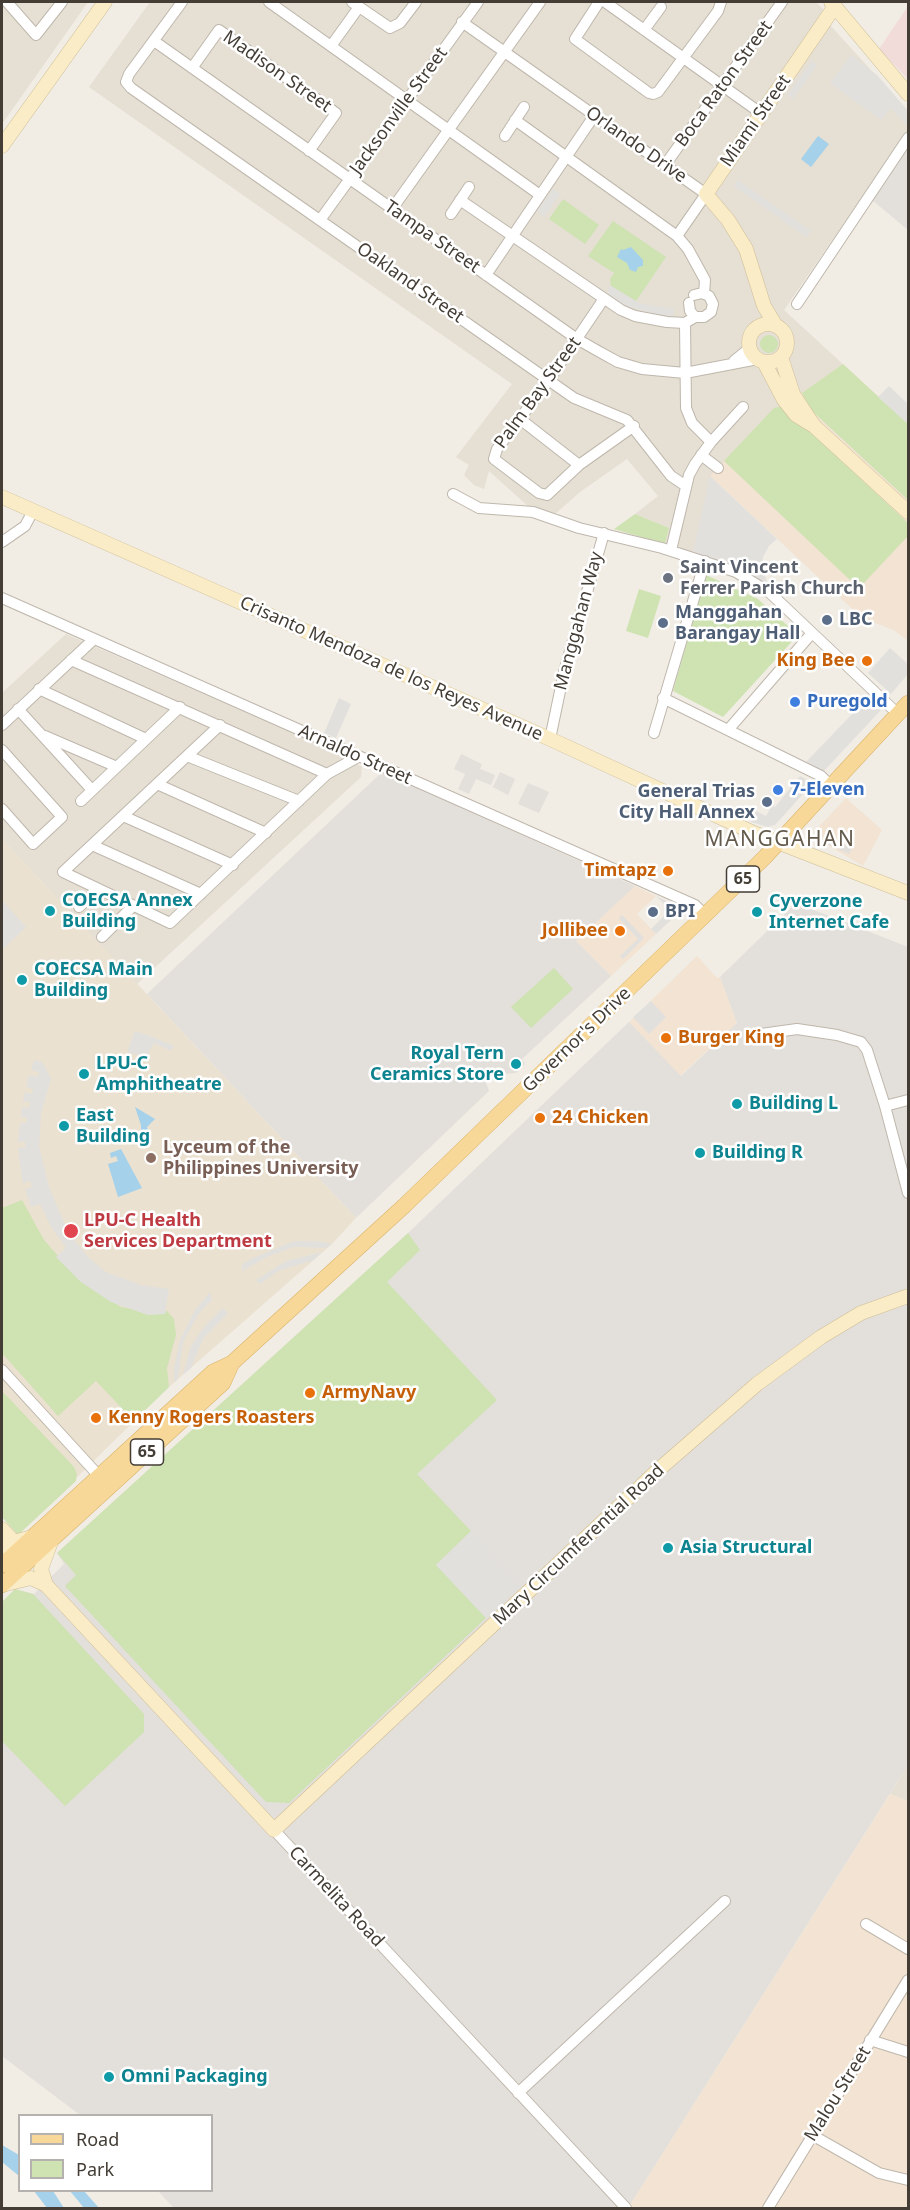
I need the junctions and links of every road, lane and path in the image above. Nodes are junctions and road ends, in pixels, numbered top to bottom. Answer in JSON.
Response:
{"nodes":[{"id":1,"x":7,"y":2,"type":"edge"},
{"id":2,"x":62,"y":2,"type":"edge"},
{"id":3,"x":105,"y":2,"type":"edge"},
{"id":4,"x":182,"y":2,"type":"edge"},
{"id":5,"x":268,"y":2,"type":"edge"},
{"id":6,"x":416,"y":2,"type":"edge"},
{"id":7,"x":477,"y":2,"type":"edge"},
{"id":8,"x":540,"y":2,"type":"edge"},
{"id":9,"x":599,"y":2,"type":"edge"},
{"id":10,"x":605,"y":2,"type":"edge"},
{"id":11,"x":721,"y":2,"type":"edge"},
{"id":12,"x":782,"y":2,"type":"edge"},
{"id":13,"x":835,"y":3,"type":"edge"},
{"id":14,"x":355,"y":4,"type":"edge"},
{"id":15,"x":661,"y":7,"type":"dead end"},
{"id":16,"x":462,"y":22,"type":"junction"},
{"id":17,"x":645,"y":30,"type":"junction"},
{"id":18,"x":154,"y":41,"type":"junction"},
{"id":19,"x":331,"y":46,"type":"junction"},
{"id":20,"x":504,"y":52,"type":"junction"},
{"id":21,"x":682,"y":57,"type":"junction"},
{"id":22,"x":192,"y":68,"type":"junction"},
{"id":23,"x":722,"y":86,"type":"junction"},
{"id":24,"x":909,"y":94,"type":"edge"},
{"id":25,"x":407,"y":100,"type":"junction"},
{"id":26,"x":524,"y":107,"type":"dead end"},
{"id":27,"x":762,"y":114,"type":"junction"},
{"id":28,"x":594,"y":116,"type":"junction"},
{"id":29,"x":515,"y":120,"type":"junction"},
{"id":30,"x":449,"y":130,"type":"junction"},
{"id":31,"x":505,"y":135,"type":"dead end"},
{"id":32,"x":909,"y":138,"type":"edge"},
{"id":33,"x":2,"y":146,"type":"edge"},
{"id":34,"x":309,"y":151,"type":"junction"},
{"id":35,"x":566,"y":157,"type":"junction"},
{"id":36,"x":665,"y":165,"type":"junction"},
{"id":37,"x":349,"y":179,"type":"junction"},
{"id":38,"x":469,"y":187,"type":"dead end"},
{"id":39,"x":706,"y":194,"type":"junction"},
{"id":40,"x":540,"y":195,"type":"junction"},
{"id":41,"x":460,"y":200,"type":"junction"},
{"id":42,"x":392,"y":209,"type":"junction"},
{"id":43,"x":451,"y":214,"type":"dead end"},
{"id":44,"x":320,"y":220,"type":"junction"},
{"id":45,"x":512,"y":236,"type":"junction"},
{"id":46,"x":677,"y":236,"type":"junction"},
{"id":47,"x":486,"y":275,"type":"junction"},
{"id":48,"x":696,"y":297,"type":"junction"},
{"id":49,"x":603,"y":300,"type":"junction"},
{"id":50,"x":797,"y":304,"type":"dead end"},
{"id":51,"x":695,"y":317,"type":"junction"},
{"id":52,"x":685,"y":323,"type":"junction"},
{"id":53,"x":769,"y":326,"type":"junction"},
{"id":54,"x":577,"y":339,"type":"junction"},
{"id":55,"x":757,"y":356,"type":"junction"},
{"id":56,"x":781,"y":357,"type":"junction"},
{"id":57,"x":685,"y":373,"type":"junction"},
{"id":58,"x":549,"y":380,"type":"junction"},
{"id":59,"x":743,"y":407,"type":"dead end"},
{"id":60,"x":520,"y":419,"type":"junction"},
{"id":61,"x":634,"y":426,"type":"junction"},
{"id":62,"x":814,"y":426,"type":"junction"},
{"id":63,"x":711,"y":442,"type":"junction"},
{"id":64,"x":701,"y":455,"type":"junction"},
{"id":65,"x":579,"y":465,"type":"junction"},
{"id":66,"x":718,"y":468,"type":"dead end"},
{"id":67,"x":686,"y":486,"type":"junction"},
{"id":68,"x":453,"y":494,"type":"dead end"},
{"id":69,"x":2,"y":497,"type":"edge"},
{"id":70,"x":33,"y":511,"type":"junction"},
{"id":71,"x":909,"y":512,"type":"edge"},
{"id":72,"x":604,"y":533,"type":"junction"},
{"id":73,"x":2,"y":542,"type":"edge"},
{"id":74,"x":672,"y":546,"type":"dead end"},
{"id":75,"x":705,"y":561,"type":"junction"},
{"id":76,"x":2,"y":598,"type":"edge"},
{"id":77,"x":812,"y":633,"type":"junction"},
{"id":78,"x":94,"y":639,"type":"junction"},
{"id":79,"x":71,"y":660,"type":"junction"},
{"id":80,"x":39,"y":689,"type":"junction"},
{"id":81,"x":663,"y":698,"type":"junction"},
{"id":82,"x":909,"y":703,"type":"edge"},
{"id":83,"x":180,"y":707,"type":"junction"},
{"id":84,"x":18,"y":709,"type":"junction"},
{"id":85,"x":898,"y":714,"type":"junction"},
{"id":86,"x":2,"y":725,"type":"edge"},
{"id":87,"x":220,"y":725,"type":"junction"},
{"id":88,"x":728,"y":730,"type":"junction"},
{"id":89,"x":654,"y":733,"type":"dead end"},
{"id":90,"x":41,"y":734,"type":"junction"},
{"id":91,"x":147,"y":739,"type":"junction"},
{"id":92,"x":550,"y":739,"type":"junction"},
{"id":93,"x":2,"y":750,"type":"edge"},
{"id":94,"x":187,"y":756,"type":"junction"},
{"id":95,"x":358,"y":757,"type":"junction"},
{"id":96,"x":117,"y":767,"type":"junction"},
{"id":97,"x":327,"y":774,"type":"junction"},
{"id":98,"x":157,"y":784,"type":"junction"},
{"id":99,"x":831,"y":786,"type":"junction"},
{"id":100,"x":92,"y":790,"type":"junction"},
{"id":101,"x":81,"y":801,"type":"dead end"},
{"id":102,"x":299,"y":801,"type":"junction"},
{"id":103,"x":2,"y":809,"type":"edge"},
{"id":104,"x":123,"y":816,"type":"junction"},
{"id":105,"x":266,"y":833,"type":"junction"},
{"id":106,"x":779,"y":842,"type":"junction"},
{"id":107,"x":92,"y":845,"type":"junction"},
{"id":108,"x":233,"y":864,"type":"junction"},
{"id":109,"x":98,"y":889,"type":"junction"},
{"id":110,"x":909,"y":893,"type":"edge"},
{"id":111,"x":201,"y":894,"type":"junction"},
{"id":112,"x":133,"y":906,"type":"junction"},
{"id":113,"x":79,"y":907,"type":"dead end"},
{"id":114,"x":706,"y":916,"type":"junction"},
{"id":115,"x":102,"y":937,"type":"dead end"},
{"id":116,"x":754,"y":1035,"type":"dead end"},
{"id":117,"x":909,"y":1100,"type":"edge"},
{"id":118,"x":885,"y":1106,"type":"junction"},
{"id":119,"x":909,"y":1193,"type":"edge"},
{"id":120,"x":909,"y":1296,"type":"edge"},
{"id":121,"x":232,"y":1363,"type":"junction"},
{"id":122,"x":2,"y":1370,"type":"edge"},
{"id":123,"x":99,"y":1476,"type":"junction"},
{"id":124,"x":2,"y":1529,"type":"edge"},
{"id":125,"x":55,"y":1536,"type":"junction"},
{"id":126,"x":32,"y":1537,"type":"junction"},
{"id":127,"x":2,"y":1544,"type":"edge"},
{"id":128,"x":2,"y":1564,"type":"edge"},
{"id":129,"x":2,"y":1585,"type":"edge"},
{"id":130,"x":46,"y":1585,"type":"junction"},
{"id":131,"x":274,"y":1830,"type":"junction"},
{"id":132,"x":725,"y":1901,"type":"dead end"},
{"id":133,"x":866,"y":1924,"type":"dead end"},
{"id":134,"x":909,"y":1948,"type":"edge"},
{"id":135,"x":909,"y":1980,"type":"edge"},
{"id":136,"x":870,"y":2040,"type":"junction"},
{"id":137,"x":909,"y":2052,"type":"edge"},
{"id":138,"x":518,"y":2093,"type":"junction"},
{"id":139,"x":812,"y":2135,"type":"junction"},
{"id":140,"x":909,"y":2180,"type":"edge"},
{"id":141,"x":626,"y":2208,"type":"edge"},
{"id":142,"x":768,"y":2208,"type":"edge"}],
"edges":[{"from":1,"to":2,"type":"street"},
{"from":3,"to":33,"type":"street"},
{"from":4,"to":18,"type":"street"},
{"from":5,"to":19,"type":"street"},
{"from":6,"to":14,"type":"street"},
{"from":7,"to":16,"type":"street","name":"Jacksonville Street"},
{"from":8,"to":20,"type":"street"},
{"from":9,"to":21,"type":"street"},
{"from":10,"to":17,"type":"street"},
{"from":11,"to":21,"type":"street"},
{"from":12,"to":23,"type":"street","name":"Boca Raton Street"},
{"from":13,"to":24,"type":"street"},
{"from":13,"to":27,"type":"street","name":"Miami Street"},
{"from":14,"to":19,"type":"street"},
{"from":15,"to":17,"type":"street"},
{"from":16,"to":20,"type":"street","name":"Orlando Drive"},
{"from":16,"to":25,"type":"street","name":"Jacksonville Street"},
{"from":17,"to":21,"type":"street"},
{"from":18,"to":22,"type":"street","name":"Tampa Street"},
{"from":18,"to":44,"type":"street","name":"Oakland Street"},
{"from":19,"to":25,"type":"street"},
{"from":20,"to":28,"type":"street","name":"Orlando Drive"},
{"from":20,"to":30,"type":"street"},
{"from":21,"to":23,"type":"street"},
{"from":22,"to":34,"type":"street","name":"Tampa Street"},
{"from":22,"to":34,"type":"street","name":"Madison Street"},
{"from":23,"to":27,"type":"street"},
{"from":23,"to":36,"type":"street","name":"Boca Raton Street"},
{"from":25,"to":30,"type":"street"},
{"from":25,"to":37,"type":"street","name":"Jacksonville Street"},
{"from":26,"to":29,"type":"street"},
{"from":27,"to":39,"type":"street","name":"Miami Street"},
{"from":28,"to":35,"type":"street"},
{"from":28,"to":36,"type":"street","name":"Orlando Drive"},
{"from":29,"to":31,"type":"street"},
{"from":29,"to":35,"type":"street"},
{"from":30,"to":40,"type":"street"},
{"from":30,"to":42,"type":"street"},
{"from":32,"to":50,"type":"street"},
{"from":34,"to":37,"type":"street","name":"Tampa Street"},
{"from":35,"to":40,"type":"street"},
{"from":35,"to":46,"type":"street"},
{"from":36,"to":39,"type":"street","name":"Orlando Drive"},
{"from":37,"to":42,"type":"street","name":"Tampa Street"},
{"from":37,"to":44,"type":"street","name":"Jacksonville Street"},
{"from":38,"to":41,"type":"street"},
{"from":39,"to":46,"type":"street","name":"Miami Street"},
{"from":39,"to":53,"type":"street","name":"Orlando Drive"},
{"from":40,"to":45,"type":"street"},
{"from":41,"to":43,"type":"street"},
{"from":41,"to":45,"type":"street"},
{"from":42,"to":47,"type":"street","name":"Tampa Street"},
{"from":44,"to":58,"type":"street","name":"Oakland Street"},
{"from":45,"to":47,"type":"street"},
{"from":45,"to":49,"type":"street"},
{"from":46,"to":48,"type":"street"},
{"from":47,"to":54,"type":"street","name":"Tampa Street"},
{"from":48,"to":51,"type":"street"},
{"from":48,"to":51,"type":"street"},
{"from":49,"to":52,"type":"street"},
{"from":49,"to":54,"type":"street","name":"Palm Bay Street"},
{"from":51,"to":52,"type":"street"},
{"from":52,"to":57,"type":"street"},
{"from":53,"to":55,"type":"street"},
{"from":53,"to":56,"type":"street"},
{"from":54,"to":57,"type":"street","name":"Tampa Street"},
{"from":54,"to":58,"type":"street","name":"Palm Bay Street"},
{"from":55,"to":56,"type":"street"},
{"from":55,"to":57,"type":"street","name":"Tampa Street"},
{"from":55,"to":62,"type":"street"},
{"from":56,"to":62,"type":"street"},
{"from":57,"to":63,"type":"street"},
{"from":58,"to":60,"type":"street","name":"Palm Bay Street"},
{"from":58,"to":61,"type":"street","name":"Oakland Street"},
{"from":59,"to":63,"type":"street"},
{"from":60,"to":65,"type":"street"},
{"from":60,"to":65,"type":"street","name":"Palm Bay Street"},
{"from":61,"to":65,"type":"street","name":"Palm Bay Street"},
{"from":61,"to":67,"type":"street","name":"Oakland Street"},
{"from":62,"to":71,"type":"street"},
{"from":63,"to":64,"type":"street"},
{"from":64,"to":66,"type":"street"},
{"from":64,"to":67,"type":"street"},
{"from":67,"to":74,"type":"street"},
{"from":68,"to":72,"type":"street"},
{"from":69,"to":70,"type":"street","name":"Crisanto Mendoza de los Reyes Avenue"},
{"from":70,"to":73,"type":"street"},
{"from":70,"to":92,"type":"street","name":"Crisanto Mendoza de los Reyes Avenue"},
{"from":72,"to":75,"type":"street","name":"Manggahan Way"},
{"from":72,"to":92,"type":"street","name":"Manggahan Way"},
{"from":75,"to":77,"type":"street","name":"Manggahan Way"},
{"from":75,"to":81,"type":"street"},
{"from":76,"to":78,"type":"street","name":"Arnaldo Street"},
{"from":77,"to":85,"type":"street","name":"Manggahan Way"},
{"from":77,"to":88,"type":"street"},
{"from":78,"to":79,"type":"street"},
{"from":78,"to":95,"type":"street","name":"Arnaldo Street"},
{"from":79,"to":80,"type":"street"},
{"from":79,"to":83,"type":"street"},
{"from":80,"to":84,"type":"street"},
{"from":80,"to":91,"type":"street"},
{"from":81,"to":88,"type":"street"},
{"from":81,"to":89,"type":"street"},
{"from":82,"to":85,"type":"main road","name":"Governor's Drive","number":"65"},
{"from":83,"to":87,"type":"street"},
{"from":83,"to":91,"type":"street"},
{"from":84,"to":86,"type":"street"},
{"from":84,"to":90,"type":"street"},
{"from":85,"to":99,"type":"main road","name":"Governor's Drive","number":"65"},
{"from":87,"to":94,"type":"street"},
{"from":87,"to":97,"type":"street"},
{"from":88,"to":99,"type":"street"},
{"from":90,"to":96,"type":"street"},
{"from":90,"to":100,"type":"street"},
{"from":91,"to":96,"type":"street"},
{"from":92,"to":106,"type":"street","name":"Crisanto Mendoza de los Reyes Avenue"},
{"from":93,"to":103,"type":"street"},
{"from":94,"to":98,"type":"street"},
{"from":94,"to":102,"type":"street"},
{"from":95,"to":97,"type":"street"},
{"from":95,"to":114,"type":"street","name":"Arnaldo Street"},
{"from":96,"to":100,"type":"street"},
{"from":97,"to":102,"type":"street"},
{"from":98,"to":104,"type":"street"},
{"from":98,"to":105,"type":"street"},
{"from":99,"to":106,"type":"main road","name":"Governor's Drive","number":"65"},
{"from":100,"to":101,"type":"street"},
{"from":102,"to":105,"type":"street"},
{"from":104,"to":107,"type":"street"},
{"from":104,"to":108,"type":"street"},
{"from":105,"to":108,"type":"street"},
{"from":106,"to":110,"type":"street","name":"Crisanto Mendoza de los Reyes Avenue"},
{"from":106,"to":114,"type":"main road","name":"Governor's Drive","number":"65"},
{"from":107,"to":109,"type":"street"},
{"from":107,"to":111,"type":"street"},
{"from":108,"to":111,"type":"street"},
{"from":109,"to":112,"type":"street"},
{"from":109,"to":113,"type":"street"},
{"from":111,"to":112,"type":"street"},
{"from":112,"to":115,"type":"street"},
{"from":114,"to":121,"type":"main road","name":"Governor's Drive","number":"65"},
{"from":116,"to":118,"type":"street"},
{"from":117,"to":118,"type":"street"},
{"from":118,"to":119,"type":"street"},
{"from":120,"to":131,"type":"street","name":"Mary Circumferential Road"},
{"from":121,"to":123,"type":"main road","name":"Governor's Drive","number":"65"},
{"from":121,"to":125,"type":"main road","name":"Governor's Drive","number":"65"},
{"from":122,"to":123,"type":"street"},
{"from":123,"to":126,"type":"main road","name":"Governor's Drive","number":"65"},
{"from":124,"to":126,"type":"street"},
{"from":125,"to":129,"type":"main road","name":"Governor's Drive","number":"65"},
{"from":125,"to":130,"type":"street"},
{"from":126,"to":128,"type":"main road","name":"Governor's Drive","number":"65"},
{"from":127,"to":128,"type":"street"},
{"from":129,"to":130,"type":"street"},
{"from":130,"to":131,"type":"street","name":"Carmelita Road"},
{"from":131,"to":138,"type":"street","name":"Carmelita Road"},
{"from":132,"to":138,"type":"street"},
{"from":133,"to":134,"type":"street"},
{"from":135,"to":136,"type":"street","name":"Malou Street"},
{"from":136,"to":137,"type":"street"},
{"from":136,"to":139,"type":"street","name":"Malou Street"},
{"from":138,"to":141,"type":"street","name":"Carmelita Road"},
{"from":139,"to":140,"type":"street"},
{"from":139,"to":142,"type":"street","name":"Malou Street"}]}
